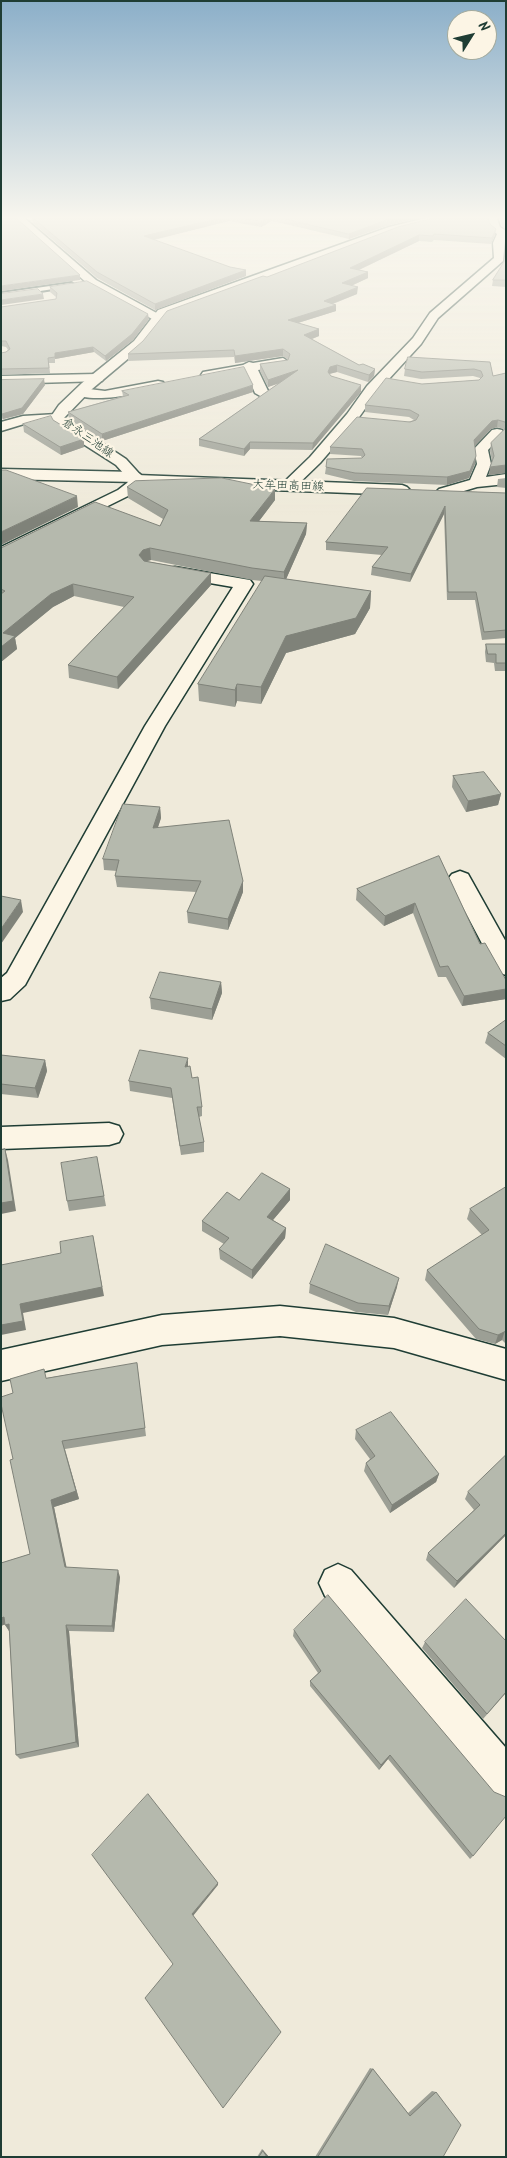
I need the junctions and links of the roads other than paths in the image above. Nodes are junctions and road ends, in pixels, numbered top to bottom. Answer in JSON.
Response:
{"nodes":[{"id":1,"x":158,"y":317,"type":"edge"},
{"id":2,"x":434,"y":317,"type":"edge"},
{"id":3,"x":283,"y":362,"type":"edge"},
{"id":4,"x":249,"y":366,"type":"junction"},
{"id":5,"x":198,"y":377,"type":"edge"},
{"id":6,"x":97,"y":378,"type":"junction"},
{"id":7,"x":382,"y":378,"type":"junction"},
{"id":8,"x":1,"y":380,"type":"edge"},
{"id":9,"x":171,"y":382,"type":"edge"},
{"id":10,"x":402,"y":382,"type":"edge"},
{"id":11,"x":81,"y":392,"type":"junction"},
{"id":12,"x":262,"y":393,"type":"edge"},
{"id":13,"x":352,"y":417,"type":"junction"},
{"id":14,"x":58,"y":418,"type":"junction"},
{"id":15,"x":371,"y":419,"type":"edge"},
{"id":16,"x":1,"y":428,"type":"edge"},
{"id":17,"x":496,"y":433,"type":"edge"},
{"id":18,"x":315,"y":460,"type":"junction"},
{"id":19,"x":331,"y":461,"type":"edge"},
{"id":20,"x":1,"y":474,"type":"edge"},
{"id":21,"x":136,"y":478,"type":"junction"},
{"id":22,"x":506,"y":479,"type":"edge"},
{"id":23,"x":476,"y":482,"type":"junction"},
{"id":24,"x":287,"y":487,"type":"junction"},
{"id":25,"x":444,"y":492,"type":"junction"},
{"id":26,"x":506,"y":494,"type":"edge"},
{"id":27,"x":1,"y":554,"type":"edge"},
{"id":28,"x":160,"y":569,"type":"edge"},
{"id":29,"x":460,"y":879,"type":"dead end"},
{"id":30,"x":506,"y":966,"type":"edge"},
{"id":31,"x":1,"y":992,"type":"edge"},
{"id":32,"x":109,"y":1134,"type":"dead end"},
{"id":33,"x":1,"y":1138,"type":"edge"},
{"id":34,"x":506,"y":1365,"type":"edge"},
{"id":35,"x":1,"y":1366,"type":"edge"},
{"id":36,"x":338,"y":1583,"type":"dead end"},
{"id":37,"x":506,"y":1780,"type":"edge"}],
"edges":[{"from":1,"to":6,"type":"street","name":"倉永三池線"},
{"from":2,"to":7,"type":"street"},
{"from":3,"to":4,"type":"street"},
{"from":4,"to":5,"type":"street"},
{"from":4,"to":12,"type":"street"},
{"from":6,"to":8,"type":"street"},
{"from":6,"to":11,"type":"street","name":"倉永三池線"},
{"from":7,"to":10,"type":"street"},
{"from":7,"to":13,"type":"street"},
{"from":9,"to":11,"type":"street"},
{"from":11,"to":14,"type":"street","name":"倉永三池線"},
{"from":13,"to":15,"type":"street"},
{"from":13,"to":18,"type":"street"},
{"from":14,"to":16,"type":"street"},
{"from":14,"to":21,"type":"street","name":"倉永三池線"},
{"from":17,"to":23,"type":"street"},
{"from":18,"to":19,"type":"street"},
{"from":18,"to":24,"type":"street"},
{"from":20,"to":21,"type":"street","name":"大牟田高田線"},
{"from":21,"to":24,"type":"street","name":"大牟田高田線"},
{"from":21,"to":27,"type":"street"},
{"from":22,"to":23,"type":"street"},
{"from":23,"to":25,"type":"street"},
{"from":24,"to":25,"type":"street","name":"大牟田高田線"},
{"from":25,"to":26,"type":"street","name":"大牟田高田線"},
{"from":28,"to":31,"type":"street"},
{"from":29,"to":30,"type":"street"},
{"from":32,"to":33,"type":"street"},
{"from":34,"to":35,"type":"street"},
{"from":36,"to":37,"type":"street"}]}
